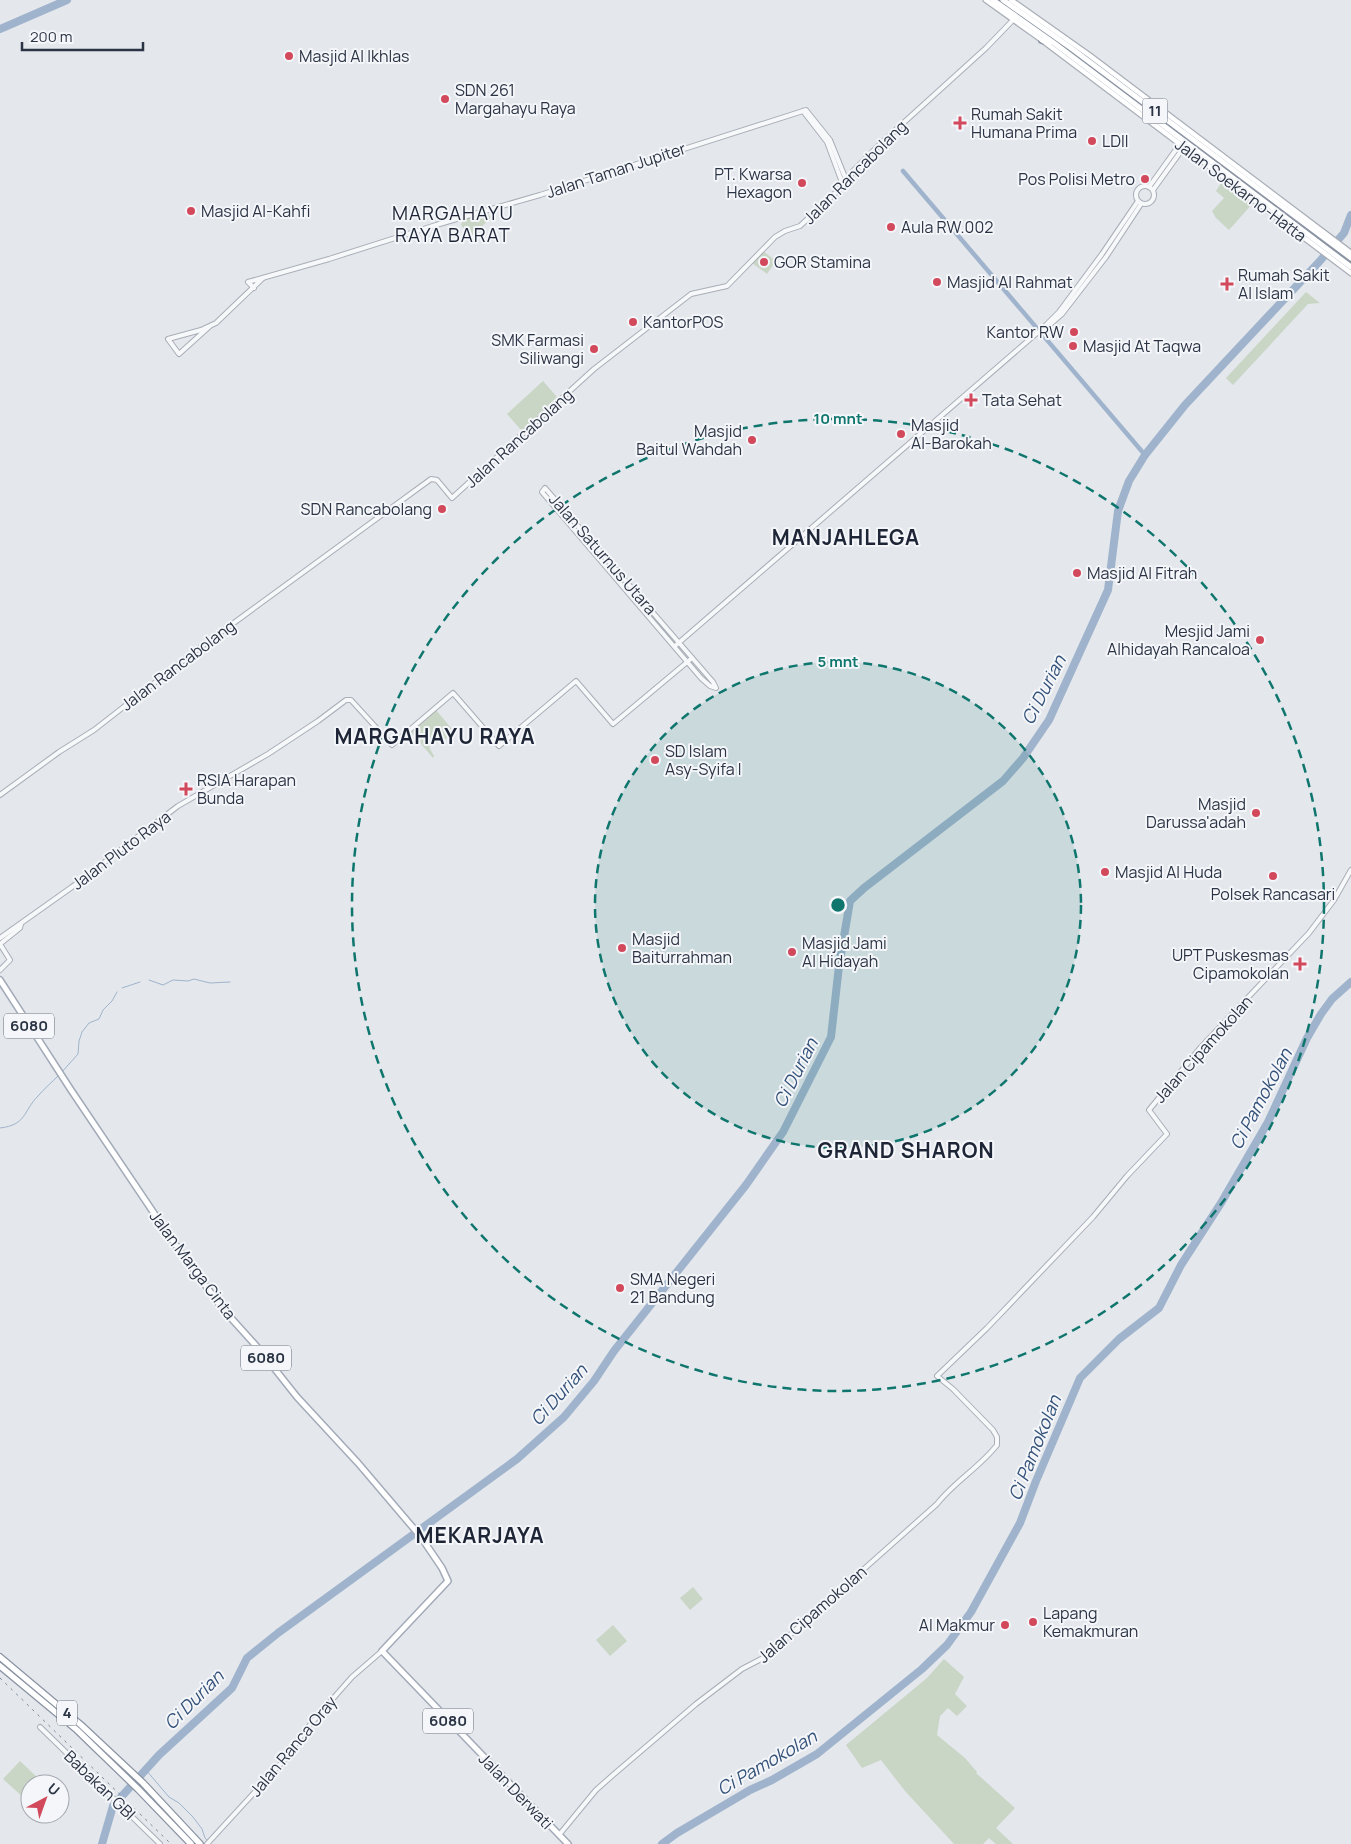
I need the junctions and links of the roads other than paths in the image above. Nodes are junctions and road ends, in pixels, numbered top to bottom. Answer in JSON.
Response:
{"nodes":[{"id":1,"x":986,"y":0,"type":"edge"},
{"id":2,"x":993,"y":0,"type":"edge"},
{"id":3,"x":1003,"y":0,"type":"edge"},
{"id":4,"x":1011,"y":0,"type":"edge"},
{"id":5,"x":1013,"y":20,"type":"junction"},
{"id":6,"x":1042,"y":40,"type":"junction"},
{"id":7,"x":1054,"y":43,"type":"junction"},
{"id":8,"x":1130,"y":100,"type":"junction"},
{"id":9,"x":1137,"y":112,"type":"junction"},
{"id":10,"x":1182,"y":145,"type":"junction"},
{"id":11,"x":1205,"y":162,"type":"junction"},
{"id":12,"x":1214,"y":164,"type":"junction"},
{"id":13,"x":845,"y":184,"type":"junction"},
{"id":14,"x":1151,"y":189,"type":"junction"},
{"id":15,"x":1139,"y":202,"type":"junction"},
{"id":16,"x":1300,"y":214,"type":"junction"},
{"id":17,"x":1306,"y":224,"type":"junction"},
{"id":18,"x":1332,"y":241,"type":"junction"},
{"id":19,"x":1321,"y":247,"type":"junction"},
{"id":20,"x":1341,"y":247,"type":"junction"},
{"id":21,"x":1351,"y":253,"type":"edge"},
{"id":22,"x":1332,"y":256,"type":"junction"},
{"id":23,"x":1351,"y":258,"type":"edge"},
{"id":24,"x":1351,"y":267,"type":"edge"},
{"id":25,"x":1351,"y":273,"type":"edge"},
{"id":26,"x":263,"y":278,"type":"junction"},
{"id":27,"x":254,"y":288,"type":"junction"},
{"id":28,"x":210,"y":326,"type":"junction"},
{"id":29,"x":679,"y":642,"type":"junction"},
{"id":30,"x":675,"y":646,"type":"junction"},
{"id":31,"x":692,"y":658,"type":"junction"},
{"id":32,"x":688,"y":661,"type":"junction"},
{"id":33,"x":0,"y":795,"type":"edge"},
{"id":34,"x":1351,"y":870,"type":"edge"},
{"id":35,"x":21,"y":924,"type":"junction"},
{"id":36,"x":0,"y":938,"type":"edge"},
{"id":37,"x":0,"y":970,"type":"edge"},
{"id":38,"x":0,"y":980,"type":"edge"},
{"id":39,"x":382,"y":1651,"type":"junction"},
{"id":40,"x":0,"y":1657,"type":"edge"},
{"id":41,"x":0,"y":1666,"type":"edge"},
{"id":42,"x":40,"y":1727,"type":"dead end"},
{"id":43,"x":128,"y":1774,"type":"junction"},
{"id":44,"x":557,"y":1833,"type":"junction"},
{"id":45,"x":160,"y":1844,"type":"edge"},
{"id":46,"x":191,"y":1844,"type":"edge"},
{"id":47,"x":200,"y":1844,"type":"edge"},
{"id":48,"x":207,"y":1844,"type":"edge"},
{"id":49,"x":568,"y":1844,"type":"edge"}],
"edges":[{"from":1,"to":5,"type":"main road","name":"Jalan Soekarno-Hatta"},
{"from":2,"to":7,"type":"main road","name":"Jalan Soekarno-Hatta","number":"11"},
{"from":3,"to":17,"type":"main road","name":"Jalan Soekarno-Hatta","number":"11"},
{"from":4,"to":16,"type":"main road","name":"Jalan Soekarno-Hatta"},
{"from":5,"to":6,"type":"main road","name":"Jalan Soekarno-Hatta"},
{"from":5,"to":13,"type":"street","name":"Jalan Rancabolang"},
{"from":6,"to":7,"type":"main road"},
{"from":6,"to":9,"type":"main road","name":"Jalan Soekarno-Hatta"},
{"from":7,"to":8,"type":"main road","name":"Jalan Soekarno-Hatta","number":"11"},
{"from":8,"to":9,"type":"main road"},
{"from":8,"to":12,"type":"main road","name":"Jalan Soekarno-Hatta","number":"11"},
{"from":9,"to":10,"type":"main road","name":"Jalan Soekarno-Hatta"},
{"from":10,"to":11,"type":"main road","name":"Jalan Soekarno-Hatta"},
{"from":10,"to":14,"type":"street"},
{"from":11,"to":12,"type":"main road"},
{"from":11,"to":19,"type":"main road","name":"Jalan Soekarno-Hatta"},
{"from":12,"to":19,"type":"main road","name":"Jalan Soekarno-Hatta","number":"11"},
{"from":13,"to":26,"type":"street","name":"Jalan Taman Jupiter"},
{"from":13,"to":33,"type":"street","name":"Jalan Rancabolang"},
{"from":14,"to":15,"type":"street"},
{"from":14,"to":15,"type":"street"},
{"from":15,"to":29,"type":"street"},
{"from":16,"to":17,"type":"main road"},
{"from":16,"to":18,"type":"main road","name":"Jalan Soekarno-Hatta"},
{"from":17,"to":18,"type":"main road","name":"Jalan Soekarno-Hatta","number":"11"},
{"from":18,"to":20,"type":"main road","name":"Jalan Soekarno-Hatta","number":"11"},
{"from":19,"to":22,"type":"main road","name":"Jalan Soekarno-Hatta","number":"11"},
{"from":20,"to":21,"type":"main road","name":"Jalan Soekarno-Hatta"},
{"from":20,"to":23,"type":"main road","name":"Jalan Soekarno-Hatta","number":"11"},
{"from":22,"to":24,"type":"main road","name":"Jalan Soekarno-Hatta","number":"11"},
{"from":22,"to":25,"type":"main road","name":"Jalan Soekarno-Hatta"},
{"from":26,"to":27,"type":"street"},
{"from":26,"to":27,"type":"street","name":"Jalan Taman Jupiter"},
{"from":27,"to":28,"type":"street"},
{"from":28,"to":28,"type":"street"},
{"from":29,"to":30,"type":"street"},
{"from":29,"to":30,"type":"street","name":"Jalan Saturnus Utara"},
{"from":29,"to":31,"type":"street"},
{"from":30,"to":32,"type":"street"},
{"from":31,"to":32,"type":"street"},
{"from":31,"to":32,"type":"street"},
{"from":32,"to":35,"type":"street","name":"Jalan Pluto Raya"},
{"from":34,"to":44,"type":"street","name":"Jalan Cipamokolan"},
{"from":35,"to":36,"type":"street","name":"Jalan Pluto Raya"},
{"from":35,"to":37,"type":"street","name":"Jalan Pluto Raya"},
{"from":38,"to":39,"type":"main road","name":"Jalan Marga Cinta","number":"6080"},
{"from":39,"to":44,"type":"main road","name":"Jalan Derwati","number":"6080"},
{"from":39,"to":48,"type":"street","name":"Jalan Ranca Oray"},
{"from":40,"to":43,"type":"highway","number":"4"},
{"from":41,"to":43,"type":"highway","number":"4"},
{"from":42,"to":45,"type":"street","name":"Babakan GBI"},
{"from":43,"to":46,"type":"highway","number":"4"},
{"from":43,"to":47,"type":"highway","number":"4"},
{"from":44,"to":49,"type":"main road","name":"Jalan Derwati","number":"6080"}]}
